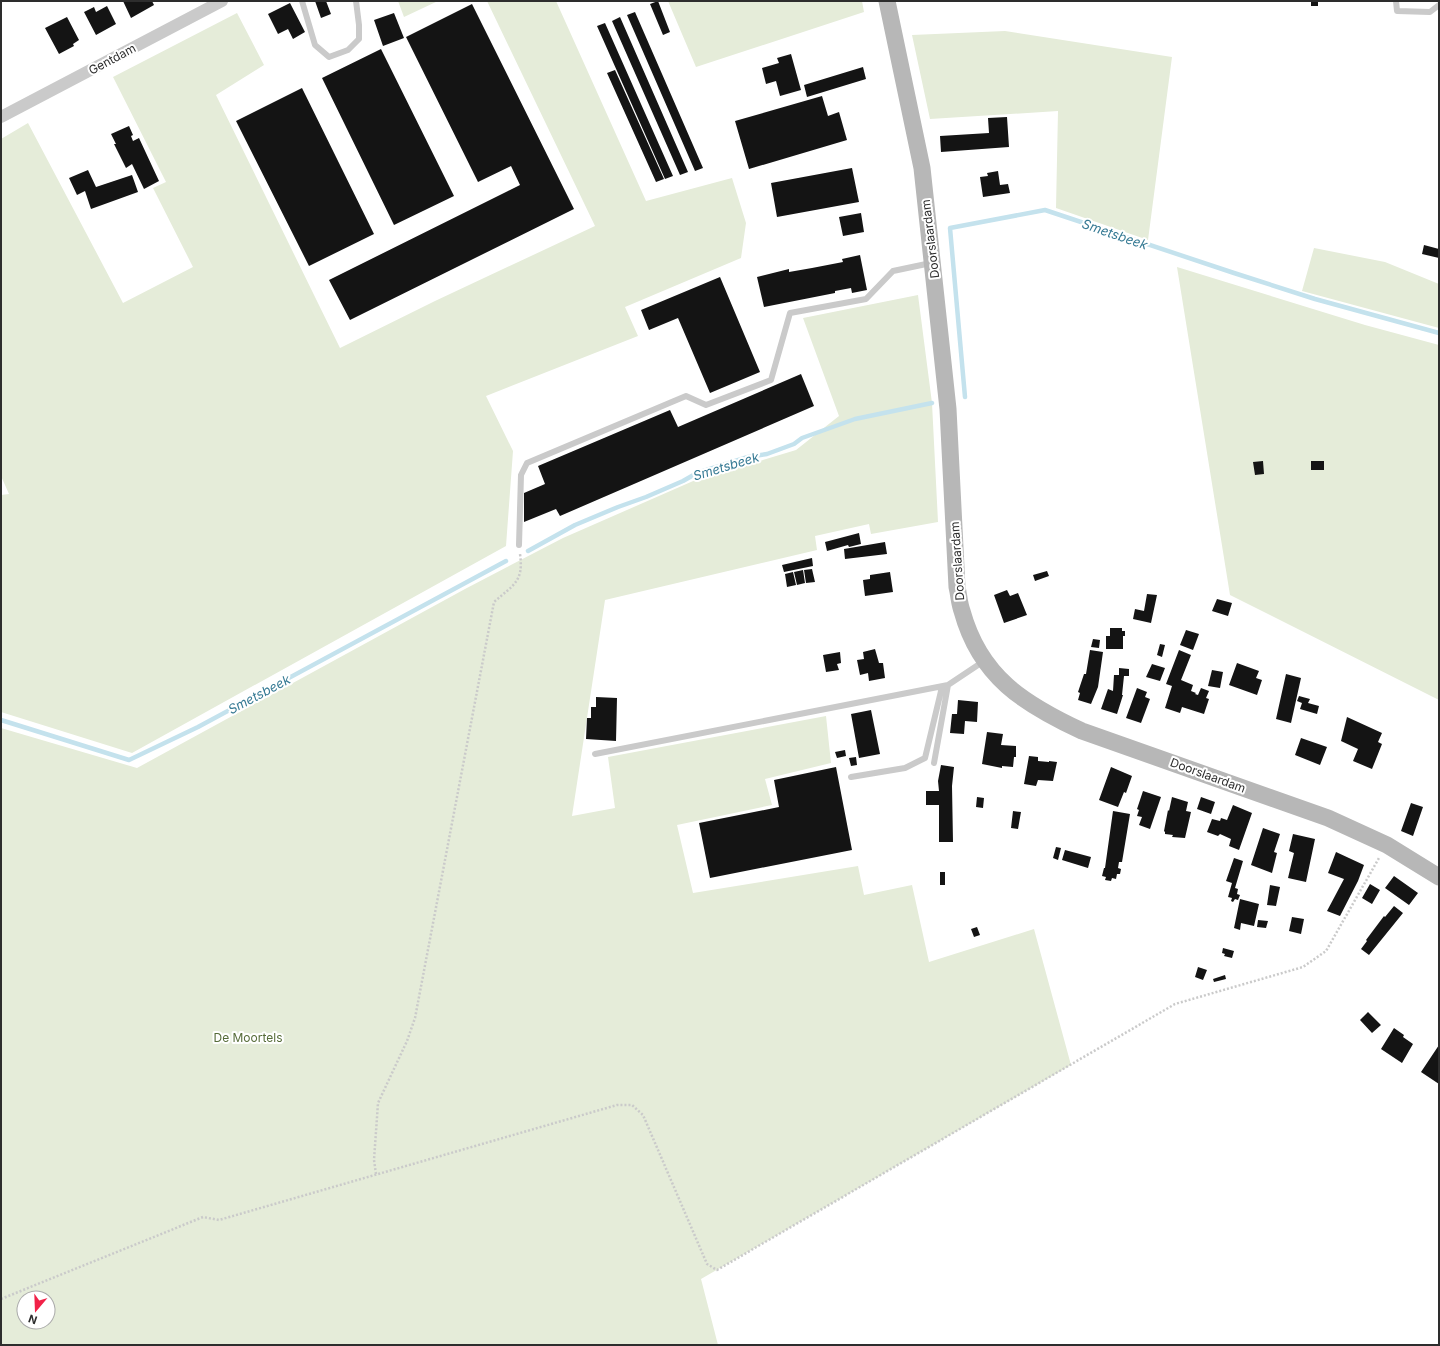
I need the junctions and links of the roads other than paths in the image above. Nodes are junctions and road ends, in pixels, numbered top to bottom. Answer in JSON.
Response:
{"nodes":[{"id":1,"x":222,"y":1,"type":"edge"},
{"id":2,"x":302,"y":1,"type":"edge"},
{"id":3,"x":356,"y":1,"type":"edge"},
{"id":4,"x":887,"y":1,"type":"edge"},
{"id":5,"x":1396,"y":1,"type":"edge"},
{"id":6,"x":1439,"y":5,"type":"edge"},
{"id":7,"x":1,"y":117,"type":"edge"},
{"id":8,"x":933,"y":263,"type":"junction"},
{"id":9,"x":519,"y":545,"type":"road end"},
{"id":10,"x":984,"y":661,"type":"junction"},
{"id":11,"x":945,"y":686,"type":"junction"},
{"id":12,"x":595,"y":754,"type":"dead end"},
{"id":13,"x":934,"y":764,"type":"dead end"},
{"id":14,"x":851,"y":777,"type":"dead end"},
{"id":15,"x":1439,"y":877,"type":"edge"}],
"edges":[{"from":1,"to":7,"type":"street","name":"Gentdam"},
{"from":2,"to":3,"type":"lane"},
{"from":4,"to":8,"type":"street","name":"Doorslaardam"},
{"from":5,"to":6,"type":"lane"},
{"from":8,"to":9,"type":"lane"},
{"from":8,"to":10,"type":"street","name":"Doorslaardam"},
{"from":10,"to":11,"type":"lane"},
{"from":10,"to":15,"type":"street","name":"Doorslaardam"},
{"from":11,"to":12,"type":"lane"},
{"from":11,"to":13,"type":"lane"},
{"from":11,"to":14,"type":"lane"}]}
